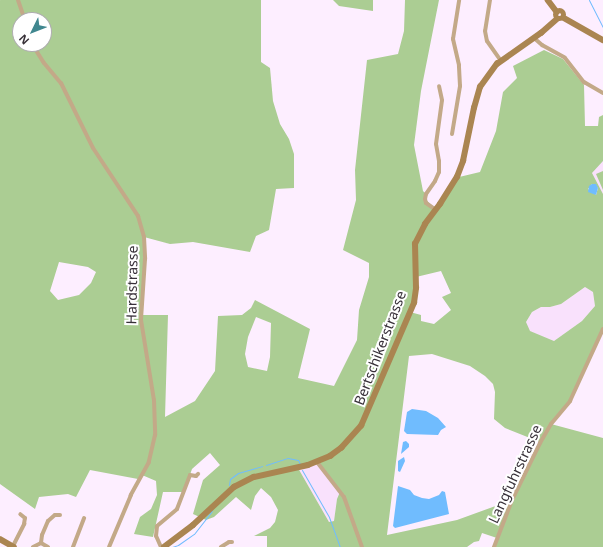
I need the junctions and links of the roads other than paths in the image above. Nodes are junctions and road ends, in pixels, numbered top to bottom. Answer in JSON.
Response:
{"nodes":[{"id":1,"x":18,"y":0,"type":"edge"},
{"id":2,"x":459,"y":0,"type":"edge"},
{"id":3,"x":490,"y":0,"type":"edge"},
{"id":4,"x":548,"y":0,"type":"edge"},
{"id":5,"x":22,"y":12,"type":"edge"},
{"id":6,"x":557,"y":12,"type":"junction"},
{"id":7,"x":564,"y":18,"type":"junction"},
{"id":8,"x":557,"y":19,"type":"junction"},
{"id":9,"x":534,"y":38,"type":"junction"},
{"id":10,"x":603,"y":40,"type":"edge"},
{"id":11,"x":37,"y":52,"type":"edge"},
{"id":12,"x":501,"y":60,"type":"junction"},
{"id":13,"x":439,"y":86,"type":"dead end"},
{"id":14,"x":603,"y":93,"type":"edge"},
{"id":15,"x":452,"y":134,"type":"dead end"},
{"id":16,"x":436,"y":210,"type":"junction"},
{"id":17,"x":603,"y":329,"type":"edge"},
{"id":18,"x":317,"y":462,"type":"junction"},
{"id":19,"x":198,"y":474,"type":"dead end"},
{"id":20,"x":20,"y":514,"type":"dead end"},
{"id":21,"x":60,"y":515,"type":"dead end"},
{"id":22,"x":84,"y":518,"type":"dead end"},
{"id":23,"x":0,"y":539,"type":"edge"},
{"id":24,"x":232,"y":542,"type":"dead end"},
{"id":25,"x":41,"y":543,"type":"junction"},
{"id":26,"x":13,"y":547,"type":"edge"},
{"id":27,"x":33,"y":547,"type":"edge"},
{"id":28,"x":48,"y":547,"type":"edge"},
{"id":29,"x":73,"y":547,"type":"edge"},
{"id":30,"x":109,"y":547,"type":"edge"},
{"id":31,"x":162,"y":547,"type":"edge"},
{"id":32,"x":221,"y":547,"type":"edge"},
{"id":33,"x":362,"y":547,"type":"edge"},
{"id":34,"x":494,"y":547,"type":"edge"}],
"edges":[{"from":1,"to":5,"type":"street"},
{"from":2,"to":15,"type":"street"},
{"from":3,"to":12,"type":"street"},
{"from":4,"to":6,"type":"street"},
{"from":6,"to":7,"type":"street"},
{"from":6,"to":8,"type":"street"},
{"from":7,"to":8,"type":"street"},
{"from":7,"to":10,"type":"street"},
{"from":8,"to":9,"type":"street","name":"Bertschikerstrasse"},
{"from":9,"to":12,"type":"street","name":"Bertschikerstrasse"},
{"from":9,"to":14,"type":"street"},
{"from":11,"to":30,"type":"street","name":"Hardstrasse"},
{"from":12,"to":16,"type":"street","name":"Bertschikerstrasse"},
{"from":13,"to":16,"type":"street"},
{"from":16,"to":18,"type":"street","name":"Bertschikerstrasse"},
{"from":17,"to":34,"type":"street","name":"Langfuhrstrasse"},
{"from":18,"to":31,"type":"street","name":"Bertschikerstrasse"},
{"from":18,"to":33,"type":"street"},
{"from":19,"to":31,"type":"street"},
{"from":20,"to":26,"type":"street"},
{"from":21,"to":25,"type":"street"},
{"from":22,"to":29,"type":"street"},
{"from":23,"to":26,"type":"street"},
{"from":24,"to":32,"type":"street"},
{"from":25,"to":27,"type":"street"},
{"from":25,"to":28,"type":"street"}]}
